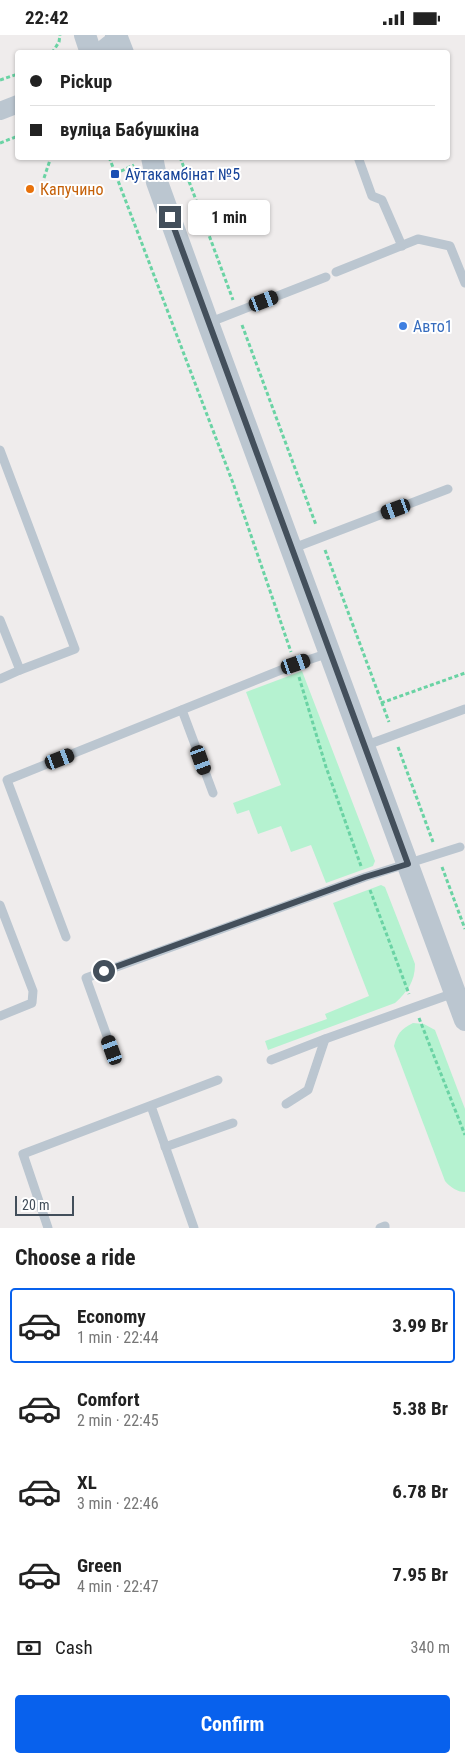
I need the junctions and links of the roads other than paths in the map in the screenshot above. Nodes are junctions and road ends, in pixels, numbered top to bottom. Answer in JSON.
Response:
{"nodes":[{"id":1,"x":85,"y":35,"type":"edge"},
{"id":2,"x":119,"y":40,"type":"edge"},
{"id":3,"x":90,"y":50,"type":"edge"},
{"id":4,"x":103,"y":50,"type":"edge"},
{"id":5,"x":15,"y":105,"type":"edge"},
{"id":6,"x":0,"y":111,"type":"edge"},
{"id":7,"x":146,"y":160,"type":"edge"},
{"id":8,"x":359,"y":160,"type":"edge"},
{"id":9,"x":402,"y":246,"type":"junction"},
{"id":10,"x":336,"y":272,"type":"dead end"},
{"id":11,"x":326,"y":277,"type":"dead end"},
{"id":12,"x":465,"y":283,"type":"edge"},
{"id":13,"x":208,"y":323,"type":"junction"},
{"id":14,"x":0,"y":450,"type":"edge"},
{"id":15,"x":448,"y":489,"type":"dead end"},
{"id":16,"x":291,"y":549,"type":"junction"},
{"id":17,"x":0,"y":620,"type":"edge"},
{"id":18,"x":329,"y":652,"type":"junction"},
{"id":19,"x":20,"y":671,"type":"junction"},
{"id":20,"x":0,"y":679,"type":"edge"},
{"id":21,"x":465,"y":709,"type":"edge"},
{"id":22,"x":182,"y":710,"type":"junction"},
{"id":23,"x":364,"y":746,"type":"junction"},
{"id":24,"x":213,"y":793,"type":"dead end"},
{"id":25,"x":460,"y":847,"type":"dead end"},
{"id":26,"x":408,"y":864,"type":"junction"},
{"id":27,"x":0,"y":905,"type":"edge"},
{"id":28,"x":66,"y":937,"type":"dead end"},
{"id":29,"x":455,"y":992,"type":"junction"},
{"id":30,"x":0,"y":1016,"type":"edge"},
{"id":31,"x":465,"y":1020,"type":"edge"},
{"id":32,"x":325,"y":1039,"type":"junction"},
{"id":33,"x":112,"y":1050,"type":"dead end"},
{"id":34,"x":271,"y":1060,"type":"dead end"},
{"id":35,"x":218,"y":1080,"type":"dead end"},
{"id":36,"x":286,"y":1104,"type":"dead end"},
{"id":37,"x":150,"y":1106,"type":"junction"},
{"id":38,"x":233,"y":1123,"type":"dead end"},
{"id":39,"x":165,"y":1147,"type":"junction"},
{"id":40,"x":48,"y":1228,"type":"edge"},
{"id":41,"x":194,"y":1228,"type":"edge"},
{"id":42,"x":380,"y":1228,"type":"edge"},
{"id":43,"x":385,"y":1228,"type":"edge"}],
"edges":[{"from":1,"to":3,"type":"street"},
{"from":2,"to":4,"type":"street"},
{"from":5,"to":6,"type":"street"},
{"from":7,"to":13,"type":"street"},
{"from":8,"to":9,"type":"lane"},
{"from":9,"to":10,"type":"lane"},
{"from":9,"to":12,"type":"lane"},
{"from":11,"to":13,"type":"lane"},
{"from":13,"to":16,"type":"street"},
{"from":14,"to":19,"type":"lane"},
{"from":15,"to":16,"type":"lane"},
{"from":16,"to":18,"type":"street"},
{"from":17,"to":19,"type":"lane"},
{"from":18,"to":22,"type":"lane"},
{"from":18,"to":23,"type":"street"},
{"from":19,"to":20,"type":"lane"},
{"from":21,"to":23,"type":"lane"},
{"from":22,"to":24,"type":"lane"},
{"from":22,"to":28,"type":"lane"},
{"from":23,"to":26,"type":"street"},
{"from":25,"to":26,"type":"lane"},
{"from":26,"to":29,"type":"street"},
{"from":26,"to":33,"type":"lane"},
{"from":27,"to":30,"type":"lane"},
{"from":29,"to":31,"type":"street"},
{"from":29,"to":32,"type":"lane"},
{"from":32,"to":34,"type":"lane"},
{"from":32,"to":36,"type":"lane"},
{"from":35,"to":37,"type":"lane"},
{"from":37,"to":39,"type":"lane"},
{"from":37,"to":40,"type":"lane"},
{"from":38,"to":39,"type":"lane"},
{"from":39,"to":41,"type":"lane"},
{"from":42,"to":43,"type":"lane"}]}
